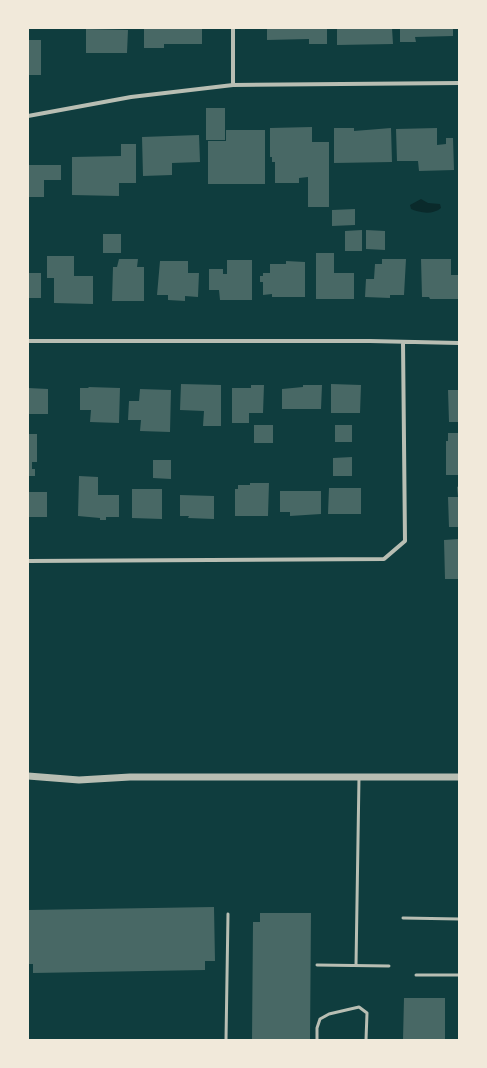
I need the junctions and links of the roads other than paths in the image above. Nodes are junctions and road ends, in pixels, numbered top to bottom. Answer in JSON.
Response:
{"nodes":[{"id":1,"x":234,"y":28,"type":"edge"},
{"id":2,"x":459,"y":83,"type":"edge"},
{"id":3,"x":233,"y":85,"type":"junction"},
{"id":4,"x":28,"y":116,"type":"edge"},
{"id":5,"x":28,"y":341,"type":"edge"},
{"id":6,"x":403,"y":342,"type":"junction"},
{"id":7,"x":459,"y":343,"type":"edge"},
{"id":8,"x":28,"y":561,"type":"edge"},
{"id":9,"x":28,"y":776,"type":"edge"},
{"id":10,"x":359,"y":777,"type":"junction"},
{"id":11,"x":459,"y":777,"type":"edge"},
{"id":12,"x":228,"y":914,"type":"dead end"},
{"id":13,"x":404,"y":918,"type":"dead end"},
{"id":14,"x":459,"y":919,"type":"edge"},
{"id":15,"x":317,"y":965,"type":"dead end"},
{"id":16,"x":356,"y":965,"type":"junction"},
{"id":17,"x":389,"y":966,"type":"dead end"},
{"id":18,"x":416,"y":975,"type":"dead end"},
{"id":19,"x":459,"y":975,"type":"edge"},
{"id":20,"x":226,"y":1040,"type":"edge"},
{"id":21,"x":317,"y":1040,"type":"edge"},
{"id":22,"x":366,"y":1040,"type":"edge"}],
"edges":[{"from":1,"to":3,"type":"street"},
{"from":2,"to":3,"type":"street"},
{"from":3,"to":4,"type":"street"},
{"from":5,"to":6,"type":"street"},
{"from":6,"to":7,"type":"street"},
{"from":6,"to":8,"type":"street"},
{"from":9,"to":10,"type":"street"},
{"from":10,"to":11,"type":"street"},
{"from":10,"to":16,"type":"lane"},
{"from":12,"to":20,"type":"lane"},
{"from":13,"to":14,"type":"lane"},
{"from":15,"to":16,"type":"lane"},
{"from":16,"to":17,"type":"lane"},
{"from":18,"to":19,"type":"lane"},
{"from":21,"to":22,"type":"lane"}]}
